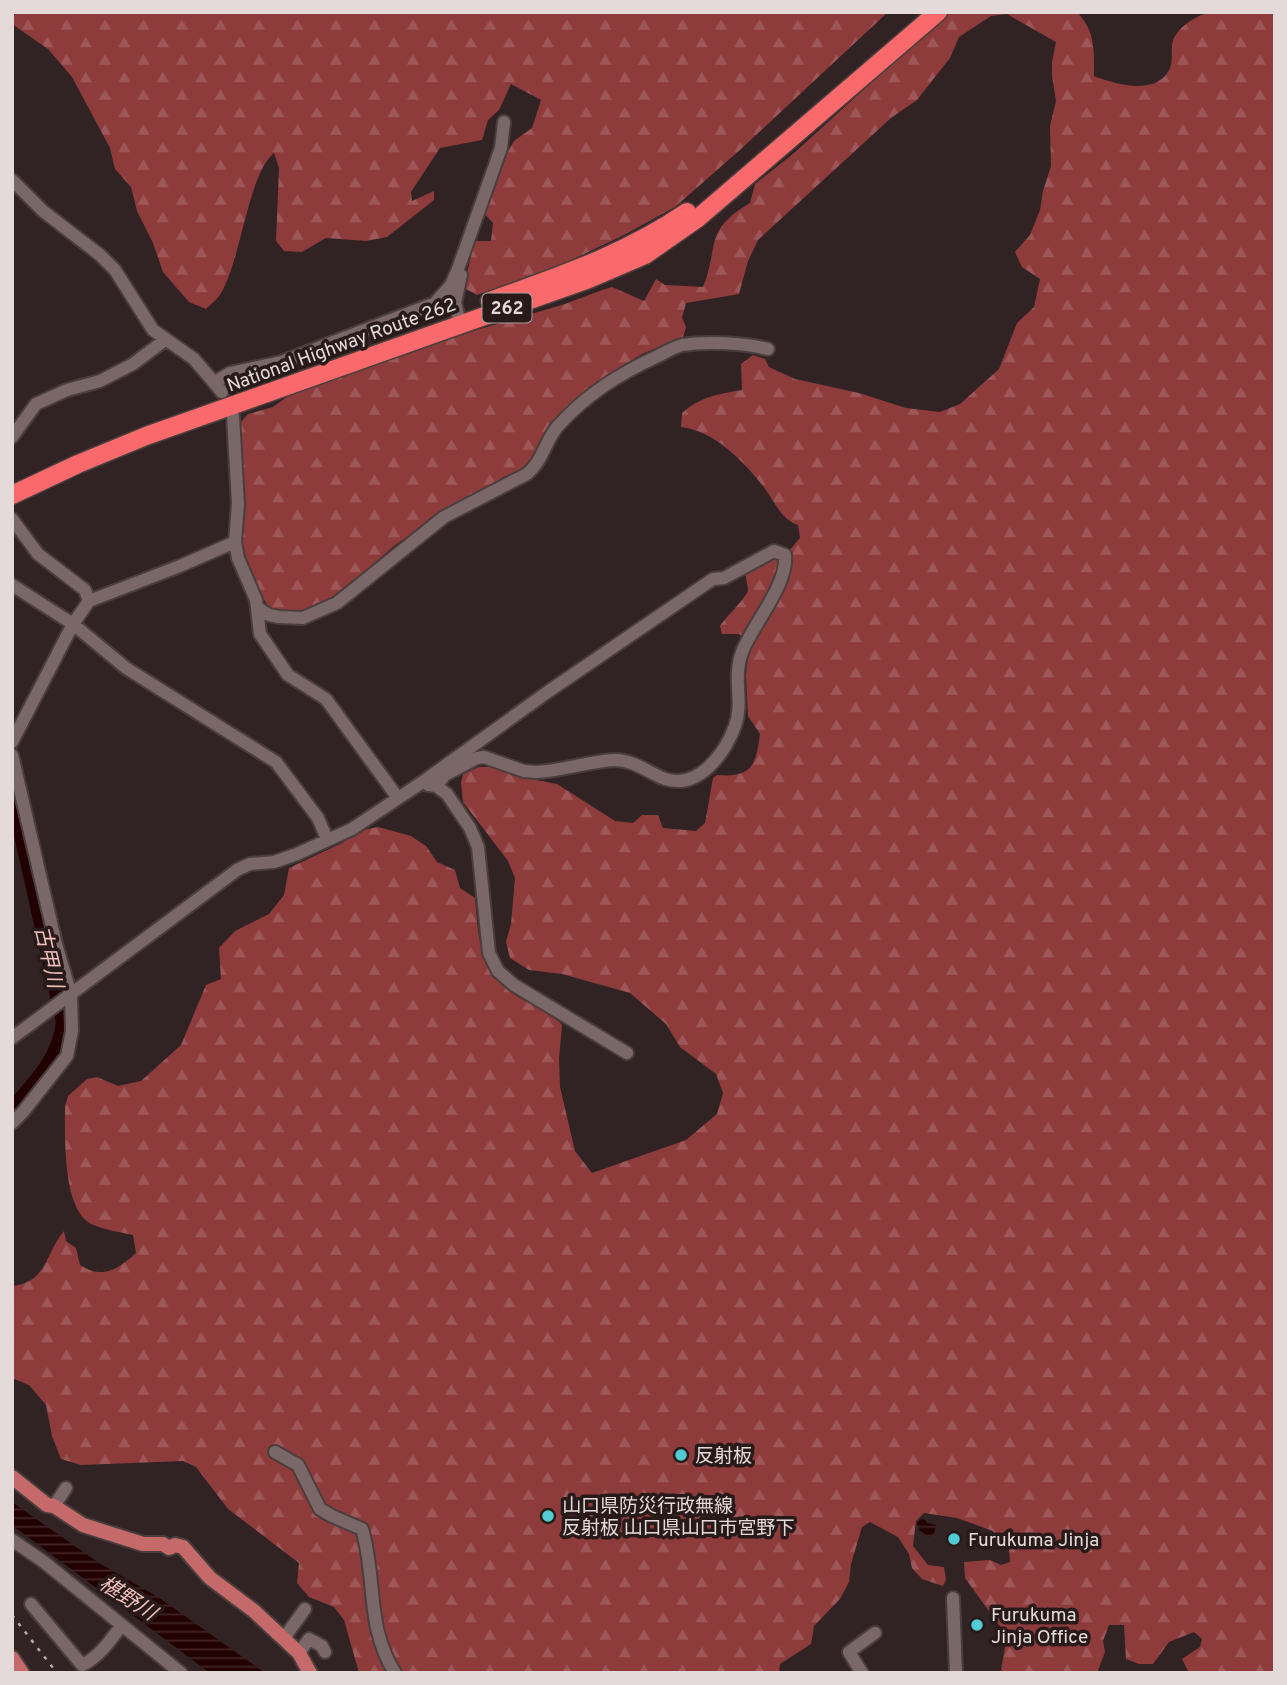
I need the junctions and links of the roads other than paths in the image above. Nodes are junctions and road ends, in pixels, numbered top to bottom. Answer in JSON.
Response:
{"nodes":[{"id":1,"x":922,"y":12,"type":"edge"},
{"id":2,"x":937,"y":12,"type":"edge"},
{"id":3,"x":504,"y":122,"type":"dead end"},
{"id":4,"x":12,"y":180,"type":"edge"},
{"id":5,"x":458,"y":269,"type":"junction"},
{"id":6,"x":459,"y":318,"type":"junction"},
{"id":7,"x":164,"y":340,"type":"junction"},
{"id":8,"x":768,"y":349,"type":"dead end"},
{"id":9,"x":233,"y":416,"type":"dead end"},
{"id":10,"x":12,"y":437,"type":"edge"},
{"id":11,"x":12,"y":482,"type":"edge"},
{"id":12,"x":12,"y":495,"type":"edge"},
{"id":13,"x":12,"y":519,"type":"edge"},
{"id":14,"x":235,"y":542,"type":"junction"},
{"id":15,"x":12,"y":585,"type":"edge"},
{"id":16,"x":89,"y":601,"type":"junction"},
{"id":17,"x":258,"y":608,"type":"junction"},
{"id":18,"x":73,"y":624,"type":"junction"},
{"id":19,"x":12,"y":742,"type":"edge"},
{"id":20,"x":12,"y":755,"type":"edge"},
{"id":21,"x":421,"y":783,"type":"junction"},
{"id":22,"x":436,"y":786,"type":"junction"},
{"id":23,"x":398,"y":798,"type":"junction"},
{"id":24,"x":327,"y":839,"type":"junction"},
{"id":25,"x":70,"y":995,"type":"junction"},
{"id":26,"x":12,"y":1038,"type":"edge"},
{"id":27,"x":627,"y":1054,"type":"dead end"},
{"id":28,"x":12,"y":1123,"type":"edge"},
{"id":29,"x":275,"y":1452,"type":"dead end"},
{"id":30,"x":12,"y":1478,"type":"edge"},
{"id":31,"x":66,"y":1488,"type":"dead end"},
{"id":32,"x":54,"y":1506,"type":"junction"},
{"id":33,"x":12,"y":1540,"type":"edge"},
{"id":34,"x":953,"y":1598,"type":"dead end"},
{"id":35,"x":32,"y":1604,"type":"dead end"},
{"id":36,"x":304,"y":1609,"type":"dead end"},
{"id":37,"x":121,"y":1626,"type":"junction"},
{"id":38,"x":875,"y":1633,"type":"dead end"},
{"id":39,"x":284,"y":1639,"type":"junction"},
{"id":40,"x":325,"y":1647,"type":"dead end"},
{"id":41,"x":299,"y":1653,"type":"junction"},
{"id":42,"x":12,"y":1658,"type":"edge"},
{"id":43,"x":163,"y":1666,"type":"edge"},
{"id":44,"x":92,"y":1668,"type":"edge"},
{"id":45,"x":22,"y":1673,"type":"edge"},
{"id":46,"x":181,"y":1673,"type":"edge"},
{"id":47,"x":310,"y":1673,"type":"edge"},
{"id":48,"x":395,"y":1673,"type":"edge"},
{"id":49,"x":862,"y":1673,"type":"edge"},
{"id":50,"x":956,"y":1673,"type":"edge"}],
"edges":[{"from":1,"to":6,"type":"highway","name":"National Highway Route 262","number":"262"},
{"from":2,"to":6,"type":"highway","name":"National Highway Route 262","number":"262"},
{"from":3,"to":5,"type":"street"},
{"from":4,"to":7,"type":"street"},
{"from":5,"to":6,"type":"street"},
{"from":5,"to":7,"type":"street"},
{"from":6,"to":11,"type":"highway","name":"National Highway Route 262","number":"262"},
{"from":6,"to":12,"type":"highway","name":"National Highway Route 262","number":"262"},
{"from":7,"to":10,"type":"street"},
{"from":8,"to":17,"type":"street"},
{"from":9,"to":14,"type":"street"},
{"from":13,"to":16,"type":"street"},
{"from":14,"to":16,"type":"street"},
{"from":14,"to":17,"type":"street"},
{"from":15,"to":18,"type":"street"},
{"from":16,"to":18,"type":"street"},
{"from":17,"to":23,"type":"street"},
{"from":18,"to":19,"type":"street"},
{"from":18,"to":24,"type":"street"},
{"from":20,"to":25,"type":"street"},
{"from":21,"to":22,"type":"street"},
{"from":21,"to":22,"type":"street"},
{"from":21,"to":23,"type":"street"},
{"from":22,"to":27,"type":"street"},
{"from":23,"to":24,"type":"street"},
{"from":24,"to":25,"type":"street"},
{"from":25,"to":26,"type":"street"},
{"from":25,"to":28,"type":"street"},
{"from":29,"to":48,"type":"street"},
{"from":30,"to":32,"type":"main road"},
{"from":31,"to":32,"type":"street"},
{"from":32,"to":39,"type":"main road"},
{"from":33,"to":37,"type":"street"},
{"from":34,"to":50,"type":"street"},
{"from":35,"to":44,"type":"street"},
{"from":36,"to":39,"type":"street"},
{"from":37,"to":43,"type":"street"},
{"from":37,"to":44,"type":"street"},
{"from":38,"to":49,"type":"street"},
{"from":39,"to":41,"type":"main road"},
{"from":40,"to":41,"type":"street"},
{"from":41,"to":47,"type":"main road"},
{"from":42,"to":45,"type":"main road"},
{"from":43,"to":46,"type":"street"}]}
